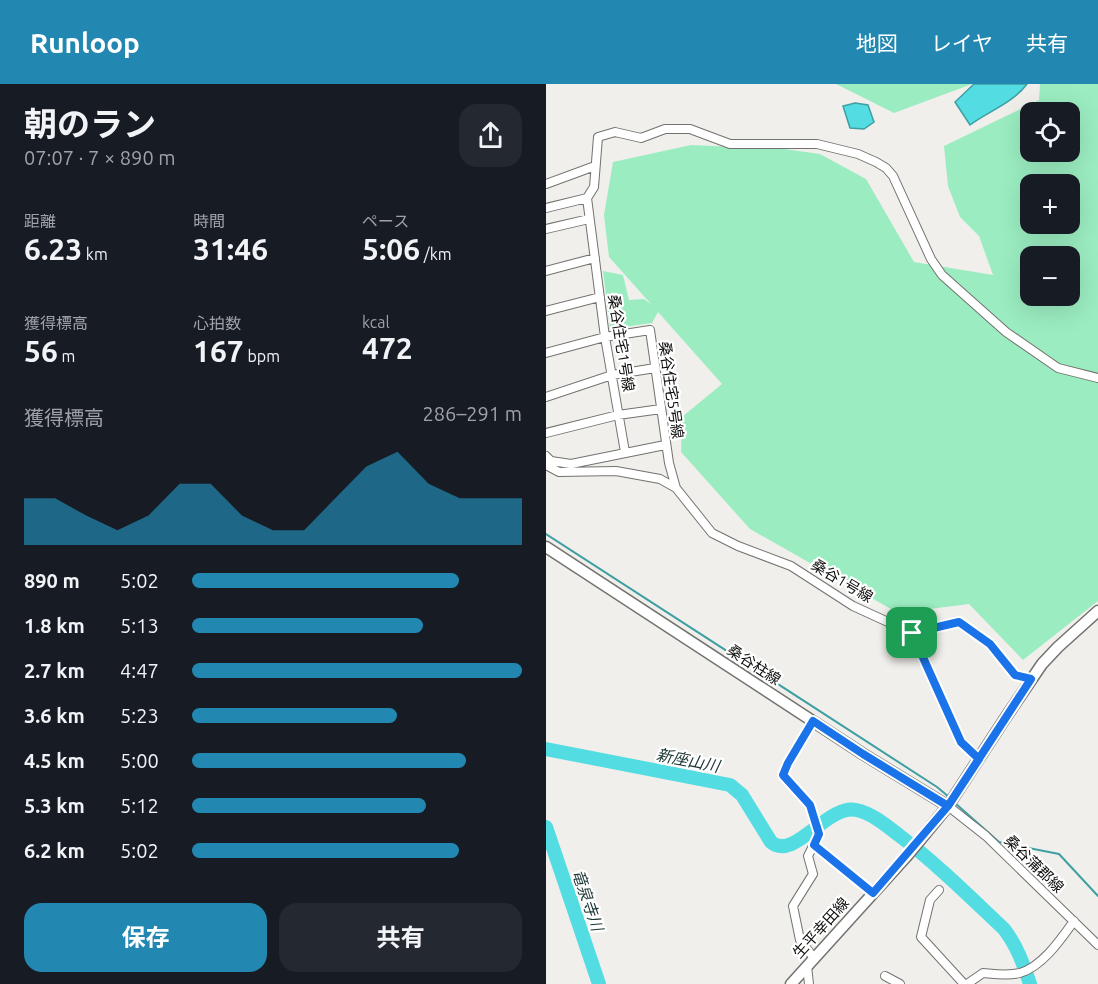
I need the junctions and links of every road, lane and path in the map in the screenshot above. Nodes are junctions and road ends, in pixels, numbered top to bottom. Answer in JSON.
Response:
{"nodes":[{"id":1,"x":595,"y":166,"type":"junction"},
{"id":2,"x":546,"y":184,"type":"edge"},
{"id":3,"x":587,"y":198,"type":"junction"},
{"id":4,"x":546,"y":208,"type":"edge"},
{"id":5,"x":589,"y":219,"type":"junction"},
{"id":6,"x":546,"y":229,"type":"edge"},
{"id":7,"x":595,"y":258,"type":"junction"},
{"id":8,"x":546,"y":271,"type":"edge"},
{"id":9,"x":600,"y":297,"type":"junction"},
{"id":10,"x":546,"y":311,"type":"edge"},
{"id":11,"x":605,"y":337,"type":"junction"},
{"id":12,"x":546,"y":353,"type":"edge"},
{"id":13,"x":655,"y":368,"type":"junction"},
{"id":14,"x":612,"y":375,"type":"junction"},
{"id":15,"x":1098,"y":378,"type":"edge"},
{"id":16,"x":546,"y":397,"type":"edge"},
{"id":17,"x":661,"y":408,"type":"junction"},
{"id":18,"x":618,"y":415,"type":"junction"},
{"id":19,"x":546,"y":434,"type":"edge"},
{"id":20,"x":665,"y":445,"type":"junction"},
{"id":21,"x":625,"y":452,"type":"junction"},
{"id":22,"x":546,"y":456,"type":"edge"},
{"id":23,"x":546,"y":465,"type":"edge"},
{"id":24,"x":676,"y":488,"type":"junction"},
{"id":25,"x":546,"y":547,"type":"edge"},
{"id":26,"x":1098,"y":611,"type":"edge"},
{"id":27,"x":912,"y":633,"type":"junction"},
{"id":28,"x":1031,"y":679,"type":"junction"},
{"id":29,"x":813,"y":721,"type":"junction"},
{"id":30,"x":979,"y":759,"type":"junction"},
{"id":31,"x":948,"y":806,"type":"junction"},
{"id":32,"x":814,"y":845,"type":"junction"},
{"id":33,"x":939,"y":890,"type":"dead end"},
{"id":34,"x":873,"y":893,"type":"junction"},
{"id":35,"x":1074,"y":921,"type":"junction"},
{"id":36,"x":1098,"y":945,"type":"edge"},
{"id":37,"x":810,"y":962,"type":"junction"},
{"id":38,"x":885,"y":976,"type":"dead end"},
{"id":39,"x":791,"y":984,"type":"edge"},
{"id":40,"x":809,"y":984,"type":"edge"},
{"id":41,"x":900,"y":984,"type":"edge"},
{"id":42,"x":966,"y":984,"type":"edge"}],
"edges":[{"from":1,"to":2,"type":"street"},
{"from":1,"to":3,"type":"street"},
{"from":1,"to":15,"type":"street"},
{"from":3,"to":4,"type":"street"},
{"from":3,"to":5,"type":"street","name":"桑谷住宅1号線"},
{"from":5,"to":6,"type":"street"},
{"from":5,"to":7,"type":"street","name":"桑谷住宅1号線"},
{"from":7,"to":8,"type":"street"},
{"from":7,"to":9,"type":"street","name":"桑谷住宅1号線"},
{"from":9,"to":10,"type":"street"},
{"from":9,"to":11,"type":"street","name":"桑谷住宅1号線"},
{"from":11,"to":12,"type":"street","name":"桑谷住宅5号線"},
{"from":11,"to":13,"type":"street","name":"桑谷住宅5号線"},
{"from":11,"to":14,"type":"street","name":"桑谷住宅1号線"},
{"from":13,"to":14,"type":"street"},
{"from":13,"to":17,"type":"street","name":"桑谷住宅5号線"},
{"from":14,"to":16,"type":"street"},
{"from":14,"to":18,"type":"street","name":"桑谷住宅1号線"},
{"from":17,"to":18,"type":"street"},
{"from":17,"to":20,"type":"street","name":"桑谷住宅5号線"},
{"from":18,"to":19,"type":"street"},
{"from":18,"to":21,"type":"street","name":"桑谷住宅1号線"},
{"from":20,"to":21,"type":"street"},
{"from":20,"to":24,"type":"street","name":"桑谷住宅5号線"},
{"from":21,"to":22,"type":"street"},
{"from":23,"to":24,"type":"street"},
{"from":24,"to":27,"type":"street","name":"桑谷1号線"},
{"from":25,"to":29,"type":"main road","name":"桑谷柱線"},
{"from":26,"to":28,"type":"main road","name":"生平幸田線"},
{"from":27,"to":28,"type":"street"},
{"from":27,"to":30,"type":"street"},
{"from":28,"to":30,"type":"main road","name":"生平幸田線"},
{"from":29,"to":31,"type":"main road","name":"桑谷柱線"},
{"from":29,"to":32,"type":"street"},
{"from":30,"to":31,"type":"main road","name":"生平幸田線"},
{"from":31,"to":34,"type":"main road","name":"生平幸田線"},
{"from":31,"to":35,"type":"street","name":"桑谷蒲郡線"},
{"from":32,"to":34,"type":"street"},
{"from":32,"to":37,"type":"street"},
{"from":33,"to":42,"type":"street"},
{"from":34,"to":37,"type":"main road","name":"生平幸田線"},
{"from":35,"to":36,"type":"street","name":"桑谷蒲郡線"},
{"from":35,"to":42,"type":"street"},
{"from":37,"to":39,"type":"main road","name":"生平幸田線"},
{"from":37,"to":40,"type":"street"},
{"from":38,"to":41,"type":"street"}]}
